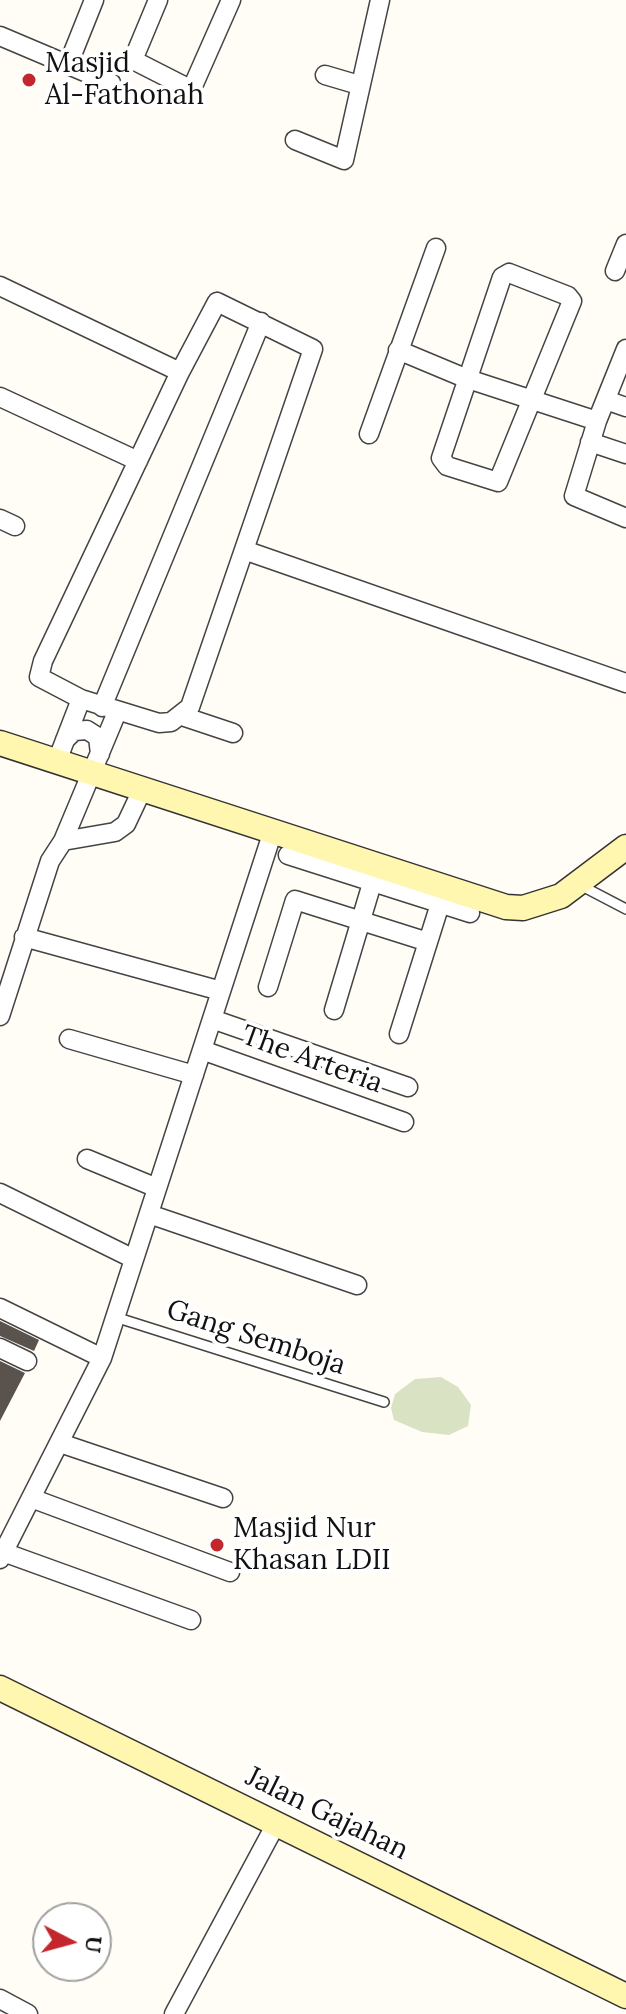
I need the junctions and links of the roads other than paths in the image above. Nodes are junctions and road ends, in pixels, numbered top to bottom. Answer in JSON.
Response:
{"nodes":[{"id":1,"x":94,"y":0,"type":"edge"},
{"id":2,"x":158,"y":0,"type":"edge"},
{"id":3,"x":231,"y":0,"type":"edge"},
{"id":4,"x":380,"y":0,"type":"edge"},
{"id":5,"x":0,"y":36,"type":"edge"},
{"id":6,"x":68,"y":65,"type":"junction"},
{"id":7,"x":325,"y":75,"type":"dead end"},
{"id":8,"x":111,"y":83,"type":"dead end"},
{"id":9,"x":359,"y":85,"type":"junction"},
{"id":10,"x":295,"y":140,"type":"dead end"},
{"id":11,"x":626,"y":244,"type":"edge"},
{"id":12,"x":436,"y":248,"type":"dead end"},
{"id":13,"x":615,"y":271,"type":"dead end"},
{"id":14,"x":0,"y":286,"type":"edge"},
{"id":15,"x":261,"y":322,"type":"junction"},
{"id":16,"x":626,"y":349,"type":"edge"},
{"id":17,"x":398,"y":350,"type":"junction"},
{"id":18,"x":180,"y":372,"type":"junction"},
{"id":19,"x":465,"y":378,"type":"junction"},
{"id":20,"x":0,"y":397,"type":"edge"},
{"id":21,"x":606,"y":400,"type":"junction"},
{"id":22,"x":534,"y":401,"type":"junction"},
{"id":23,"x":626,"y":407,"type":"edge"},
{"id":24,"x":597,"y":421,"type":"junction"},
{"id":25,"x":369,"y":434,"type":"dead end"},
{"id":26,"x":590,"y":442,"type":"junction"},
{"id":27,"x":626,"y":454,"type":"edge"},
{"id":28,"x":138,"y":461,"type":"junction"},
{"id":29,"x":626,"y":518,"type":"edge"},
{"id":30,"x":244,"y":550,"type":"junction"},
{"id":31,"x":626,"y":683,"type":"edge"},
{"id":32,"x":81,"y":699,"type":"junction"},
{"id":33,"x":110,"y":710,"type":"junction"},
{"id":34,"x":182,"y":716,"type":"junction"},
{"id":35,"x":233,"y":733,"type":"dead end"},
{"id":36,"x":0,"y":743,"type":"edge"},
{"id":37,"x":61,"y":750,"type":"junction"},
{"id":38,"x":96,"y":764,"type":"junction"},
{"id":39,"x":143,"y":788,"type":"junction"},
{"id":40,"x":272,"y":834,"type":"junction"},
{"id":41,"x":63,"y":841,"type":"junction"},
{"id":42,"x":626,"y":847,"type":"edge"},
{"id":43,"x":288,"y":855,"type":"dead end"},
{"id":44,"x":375,"y":875,"type":"junction"},
{"id":45,"x":580,"y":885,"type":"junction"},
{"id":46,"x":440,"y":904,"type":"junction"},
{"id":47,"x":626,"y":909,"type":"edge"},
{"id":48,"x":470,"y":913,"type":"dead end"},
{"id":49,"x":361,"y":921,"type":"junction"},
{"id":50,"x":24,"y":937,"type":"junction"},
{"id":51,"x":428,"y":942,"type":"junction"},
{"id":52,"x":268,"y":987,"type":"dead end"},
{"id":53,"x":221,"y":991,"type":"junction"},
{"id":54,"x":334,"y":1010,"type":"dead end"},
{"id":55,"x":0,"y":1016,"type":"edge"},
{"id":56,"x":212,"y":1019,"type":"junction"},
{"id":57,"x":399,"y":1034,"type":"dead end"},
{"id":58,"x":69,"y":1039,"type":"dead end"},
{"id":59,"x":202,"y":1050,"type":"junction"},
{"id":60,"x":194,"y":1075,"type":"junction"},
{"id":61,"x":408,"y":1087,"type":"dead end"},
{"id":62,"x":404,"y":1122,"type":"dead end"},
{"id":63,"x":87,"y":1159,"type":"dead end"},
{"id":64,"x":157,"y":1188,"type":"junction"},
{"id":65,"x":0,"y":1193,"type":"edge"},
{"id":66,"x":149,"y":1214,"type":"junction"},
{"id":67,"x":134,"y":1259,"type":"junction"},
{"id":68,"x":357,"y":1285,"type":"dead end"},
{"id":69,"x":0,"y":1308,"type":"edge"},
{"id":70,"x":115,"y":1317,"type":"junction"},
{"id":71,"x":2,"y":1354,"type":"edge"},
{"id":72,"x":102,"y":1358,"type":"junction"},
{"id":73,"x":27,"y":1361,"type":"dead end"},
{"id":74,"x":384,"y":1402,"type":"dead end"},
{"id":75,"x":60,"y":1443,"type":"junction"},
{"id":76,"x":31,"y":1498,"type":"junction"},
{"id":77,"x":223,"y":1498,"type":"dead end"},
{"id":78,"x":2,"y":1556,"type":"edge"},
{"id":79,"x":230,"y":1572,"type":"dead end"},
{"id":80,"x":191,"y":1620,"type":"dead end"},
{"id":81,"x":0,"y":1688,"type":"edge"},
{"id":82,"x":277,"y":1822,"type":"junction"},
{"id":83,"x":626,"y":1996,"type":"edge"},
{"id":84,"x":0,"y":1999,"type":"edge"},
{"id":85,"x":28,"y":2014,"type":"edge"},
{"id":86,"x":174,"y":2014,"type":"edge"}],
"edges":[{"from":1,"to":6,"type":"street"},
{"from":2,"to":3,"type":"street"},
{"from":4,"to":9,"type":"street"},
{"from":5,"to":6,"type":"street"},
{"from":6,"to":8,"type":"street"},
{"from":7,"to":9,"type":"street"},
{"from":9,"to":10,"type":"street"},
{"from":11,"to":13,"type":"street"},
{"from":12,"to":17,"type":"street"},
{"from":14,"to":18,"type":"street"},
{"from":15,"to":18,"type":"street"},
{"from":15,"to":30,"type":"street"},
{"from":15,"to":33,"type":"street"},
{"from":16,"to":21,"type":"street"},
{"from":17,"to":19,"type":"street"},
{"from":17,"to":25,"type":"street"},
{"from":18,"to":28,"type":"street"},
{"from":19,"to":22,"type":"street"},
{"from":19,"to":22,"type":"street"},
{"from":19,"to":22,"type":"street"},
{"from":20,"to":28,"type":"street"},
{"from":21,"to":23,"type":"street"},
{"from":21,"to":24,"type":"street"},
{"from":22,"to":24,"type":"street"},
{"from":24,"to":26,"type":"street"},
{"from":26,"to":27,"type":"street"},
{"from":26,"to":29,"type":"street"},
{"from":28,"to":32,"type":"street"},
{"from":30,"to":31,"type":"street"},
{"from":30,"to":34,"type":"street"},
{"from":32,"to":33,"type":"street"},
{"from":32,"to":37,"type":"street"},
{"from":33,"to":34,"type":"street"},
{"from":33,"to":38,"type":"street"},
{"from":34,"to":35,"type":"street"},
{"from":36,"to":37,"type":"street"},
{"from":37,"to":38,"type":"street"},
{"from":37,"to":38,"type":"street"},
{"from":38,"to":39,"type":"street"},
{"from":38,"to":41,"type":"street"},
{"from":39,"to":40,"type":"street"},
{"from":39,"to":41,"type":"street"},
{"from":40,"to":44,"type":"street"},
{"from":40,"to":53,"type":"street"},
{"from":41,"to":50,"type":"street"},
{"from":42,"to":45,"type":"street"},
{"from":43,"to":44,"type":"street"},
{"from":44,"to":45,"type":"street"},
{"from":44,"to":46,"type":"street"},
{"from":44,"to":49,"type":"street"},
{"from":45,"to":47,"type":"lane"},
{"from":46,"to":48,"type":"street"},
{"from":46,"to":51,"type":"street"},
{"from":49,"to":51,"type":"street"},
{"from":49,"to":52,"type":"street"},
{"from":49,"to":54,"type":"street"},
{"from":50,"to":53,"type":"street"},
{"from":50,"to":55,"type":"street"},
{"from":51,"to":57,"type":"street"},
{"from":53,"to":56,"type":"street"},
{"from":56,"to":59,"type":"street"},
{"from":56,"to":61,"type":"street"},
{"from":58,"to":60,"type":"street"},
{"from":59,"to":60,"type":"street"},
{"from":59,"to":62,"type":"street","name":"The Arteria"},
{"from":60,"to":64,"type":"street"},
{"from":63,"to":64,"type":"street"},
{"from":64,"to":66,"type":"street"},
{"from":65,"to":67,"type":"street"},
{"from":66,"to":67,"type":"street"},
{"from":66,"to":68,"type":"street"},
{"from":67,"to":70,"type":"street"},
{"from":69,"to":72,"type":"street"},
{"from":70,"to":72,"type":"street"},
{"from":70,"to":74,"type":"lane","name":"Gang Semboja"},
{"from":71,"to":73,"type":"street"},
{"from":72,"to":75,"type":"street"},
{"from":75,"to":76,"type":"street"},
{"from":75,"to":77,"type":"street"},
{"from":76,"to":78,"type":"street"},
{"from":76,"to":79,"type":"street"},
{"from":78,"to":80,"type":"street"},
{"from":81,"to":82,"type":"street","name":"Jalan Gajahan"},
{"from":82,"to":83,"type":"street","name":"Jalan Gajahan"},
{"from":82,"to":86,"type":"street"},
{"from":84,"to":85,"type":"street"}]}
